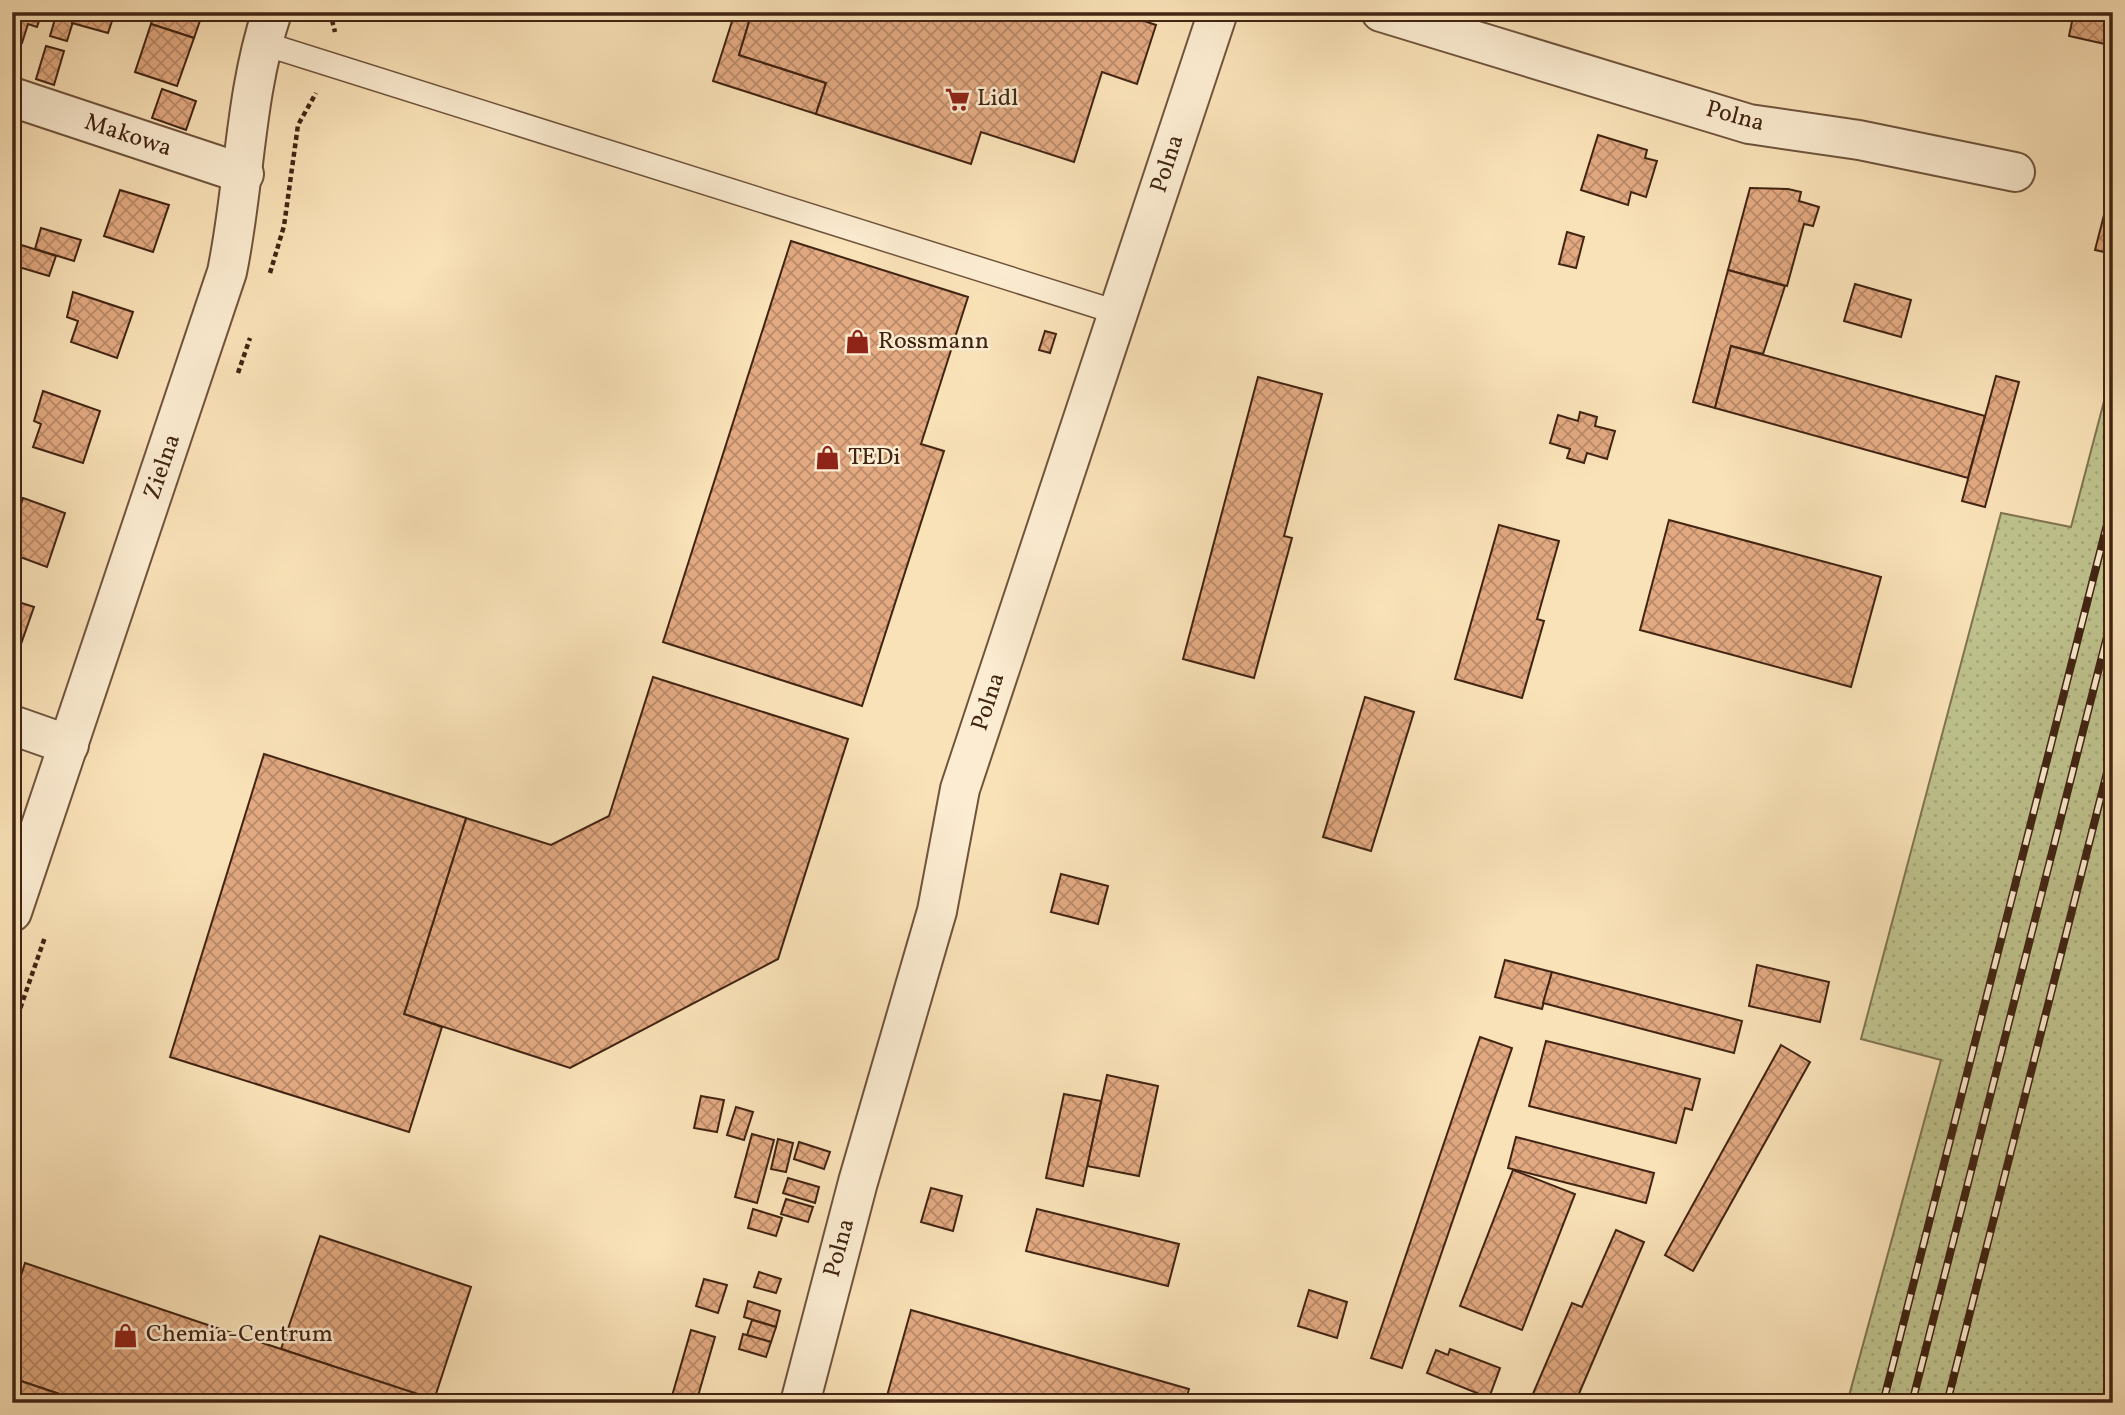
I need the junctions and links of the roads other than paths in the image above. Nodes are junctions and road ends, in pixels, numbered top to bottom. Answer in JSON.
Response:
{"nodes":[{"id":1,"x":1218,"y":12,"type":"edge"},
{"id":2,"x":1381,"y":12,"type":"edge"},
{"id":3,"x":267,"y":28,"type":"edge"},
{"id":4,"x":12,"y":97,"type":"edge"},
{"id":5,"x":2015,"y":172,"type":"dead end"},
{"id":6,"x":244,"y":174,"type":"junction"},
{"id":7,"x":1119,"y":313,"type":"junction"},
{"id":8,"x":12,"y":725,"type":"edge"},
{"id":9,"x":69,"y":745,"type":"junction"},
{"id":10,"x":12,"y":912,"type":"edge"},
{"id":11,"x":800,"y":1403,"type":"edge"}],
"edges":[{"from":1,"to":7,"type":"street","name":"Polna"},
{"from":2,"to":5,"type":"street","name":"Polna"},
{"from":3,"to":6,"type":"street","name":"Zielna"},
{"from":3,"to":7,"type":"lane"},
{"from":4,"to":6,"type":"street","name":"Makowa"},
{"from":6,"to":9,"type":"street","name":"Zielna"},
{"from":7,"to":11,"type":"street","name":"Polna"},
{"from":8,"to":9,"type":"street"},
{"from":9,"to":10,"type":"street","name":"Zielna"}]}
